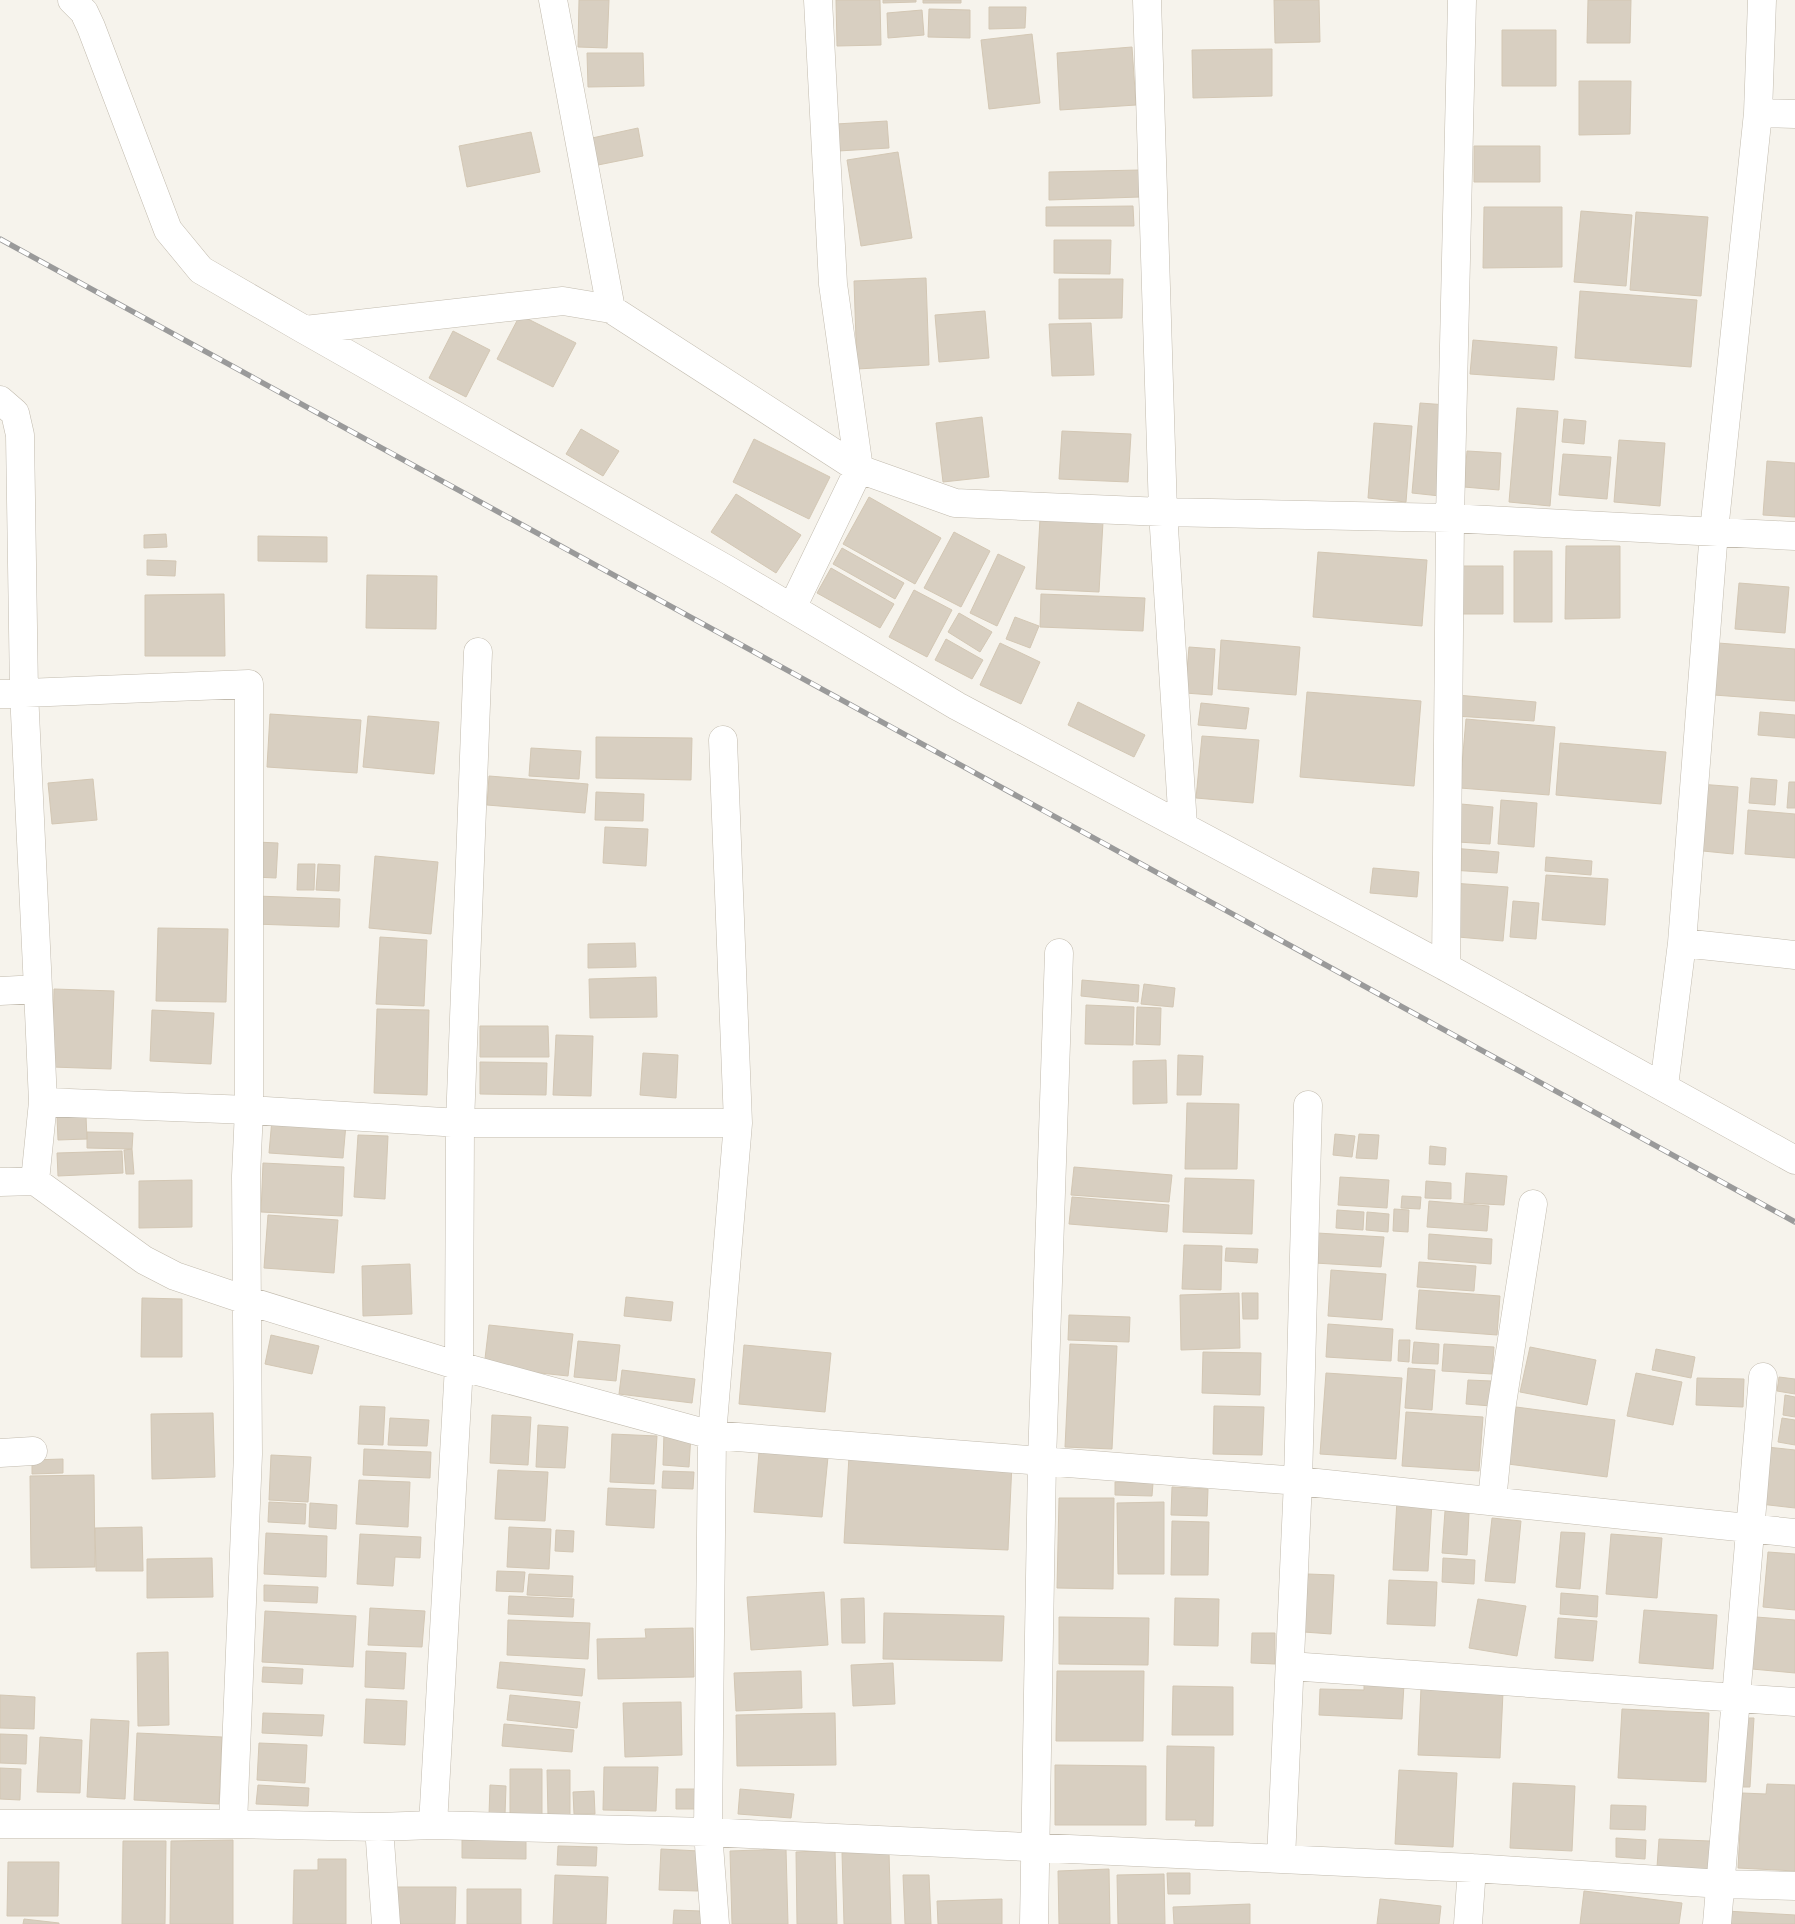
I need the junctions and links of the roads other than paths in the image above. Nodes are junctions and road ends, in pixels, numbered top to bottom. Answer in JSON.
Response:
{"nodes":[{"id":1,"x":72,"y":0,"type":"edge"},
{"id":2,"x":553,"y":0,"type":"edge"},
{"id":3,"x":818,"y":0,"type":"edge"},
{"id":4,"x":1147,"y":0,"type":"edge"},
{"id":5,"x":1462,"y":0,"type":"edge"},
{"id":6,"x":1762,"y":0,"type":"edge"},
{"id":7,"x":1758,"y":113,"type":"junction"},
{"id":8,"x":1795,"y":114,"type":"edge"},
{"id":9,"x":611,"y":309,"type":"junction"},
{"id":10,"x":305,"y":330,"type":"junction"},
{"id":11,"x":0,"y":400,"type":"edge"},
{"id":12,"x":859,"y":469,"type":"junction"},
{"id":13,"x":1163,"y":512,"type":"junction"},
{"id":14,"x":1450,"y":518,"type":"junction"},
{"id":15,"x":1714,"y":531,"type":"junction"},
{"id":16,"x":1795,"y":536,"type":"edge"},
{"id":17,"x":792,"y":608,"type":"junction"},
{"id":18,"x":478,"y":652,"type":"dead end"},
{"id":19,"x":12,"y":693,"type":"edge"},
{"id":20,"x":723,"y":740,"type":"dead end"},
{"id":21,"x":1183,"y":826,"type":"junction"},
{"id":22,"x":1682,"y":943,"type":"junction"},
{"id":23,"x":1059,"y":953,"type":"dead end"},
{"id":24,"x":1795,"y":955,"type":"edge"},
{"id":25,"x":1446,"y":967,"type":"junction"},
{"id":26,"x":38,"y":989,"type":"junction"},
{"id":27,"x":0,"y":991,"type":"edge"},
{"id":28,"x":1664,"y":1086,"type":"junction"},
{"id":29,"x":43,"y":1102,"type":"junction"},
{"id":30,"x":1308,"y":1105,"type":"dead end"},
{"id":31,"x":249,"y":1110,"type":"junction"},
{"id":32,"x":460,"y":1124,"type":"junction"},
{"id":33,"x":738,"y":1124,"type":"junction"},
{"id":34,"x":1795,"y":1160,"type":"edge"},
{"id":35,"x":35,"y":1181,"type":"junction"},
{"id":36,"x":0,"y":1182,"type":"edge"},
{"id":37,"x":1533,"y":1204,"type":"dead end"},
{"id":38,"x":249,"y":1301,"type":"junction"},
{"id":39,"x":459,"y":1366,"type":"junction"},
{"id":40,"x":1763,"y":1377,"type":"dead end"},
{"id":41,"x":712,"y":1435,"type":"junction"},
{"id":42,"x":33,"y":1451,"type":"dead end"},
{"id":43,"x":0,"y":1452,"type":"edge"},
{"id":44,"x":1042,"y":1460,"type":"junction"},
{"id":45,"x":1298,"y":1481,"type":"junction"},
{"id":46,"x":1492,"y":1501,"type":"junction"},
{"id":47,"x":1750,"y":1528,"type":"junction"},
{"id":48,"x":1795,"y":1533,"type":"edge"},
{"id":49,"x":1290,"y":1666,"type":"junction"},
{"id":50,"x":1735,"y":1699,"type":"junction"},
{"id":51,"x":1795,"y":1702,"type":"edge"},
{"id":52,"x":0,"y":1824,"type":"edge"},
{"id":53,"x":233,"y":1824,"type":"junction"},
{"id":54,"x":434,"y":1825,"type":"junction"},
{"id":55,"x":379,"y":1827,"type":"junction"},
{"id":56,"x":708,"y":1832,"type":"junction"},
{"id":57,"x":1037,"y":1848,"type":"junction"},
{"id":58,"x":1281,"y":1859,"type":"junction"},
{"id":59,"x":1472,"y":1868,"type":"junction"},
{"id":60,"x":1722,"y":1884,"type":"junction"},
{"id":61,"x":1795,"y":1886,"type":"edge"},
{"id":62,"x":386,"y":1924,"type":"edge"},
{"id":63,"x":715,"y":1924,"type":"edge"},
{"id":64,"x":1034,"y":1924,"type":"edge"},
{"id":65,"x":1468,"y":1924,"type":"edge"},
{"id":66,"x":1718,"y":1924,"type":"edge"}],
"edges":[{"from":1,"to":10,"type":"street"},
{"from":2,"to":9,"type":"street"},
{"from":3,"to":12,"type":"street"},
{"from":4,"to":13,"type":"street"},
{"from":5,"to":14,"type":"street"},
{"from":6,"to":7,"type":"street"},
{"from":7,"to":8,"type":"street"},
{"from":7,"to":15,"type":"street"},
{"from":9,"to":10,"type":"street"},
{"from":9,"to":12,"type":"street"},
{"from":10,"to":17,"type":"street"},
{"from":11,"to":19,"type":"street"},
{"from":12,"to":13,"type":"street"},
{"from":12,"to":17,"type":"street"},
{"from":13,"to":14,"type":"street"},
{"from":13,"to":21,"type":"street"},
{"from":14,"to":15,"type":"street"},
{"from":14,"to":25,"type":"street"},
{"from":15,"to":16,"type":"street"},
{"from":15,"to":22,"type":"street"},
{"from":17,"to":21,"type":"street"},
{"from":18,"to":32,"type":"street"},
{"from":19,"to":26,"type":"street"},
{"from":19,"to":31,"type":"street"},
{"from":20,"to":33,"type":"street"},
{"from":21,"to":25,"type":"street"},
{"from":22,"to":24,"type":"street"},
{"from":22,"to":28,"type":"street"},
{"from":23,"to":44,"type":"street"},
{"from":25,"to":28,"type":"street"},
{"from":26,"to":27,"type":"street"},
{"from":26,"to":29,"type":"street"},
{"from":28,"to":34,"type":"street"},
{"from":29,"to":31,"type":"street"},
{"from":29,"to":35,"type":"street"},
{"from":30,"to":45,"type":"street"},
{"from":31,"to":32,"type":"street"},
{"from":31,"to":38,"type":"street"},
{"from":32,"to":33,"type":"street"},
{"from":32,"to":39,"type":"street"},
{"from":33,"to":41,"type":"street"},
{"from":35,"to":36,"type":"street"},
{"from":35,"to":38,"type":"street"},
{"from":37,"to":46,"type":"street"},
{"from":38,"to":39,"type":"street"},
{"from":38,"to":53,"type":"street"},
{"from":39,"to":41,"type":"street"},
{"from":39,"to":54,"type":"street"},
{"from":40,"to":47,"type":"street"},
{"from":41,"to":44,"type":"street"},
{"from":41,"to":56,"type":"street"},
{"from":42,"to":43,"type":"street"},
{"from":44,"to":45,"type":"street"},
{"from":44,"to":57,"type":"street"},
{"from":45,"to":46,"type":"street"},
{"from":45,"to":49,"type":"street"},
{"from":46,"to":47,"type":"street"},
{"from":47,"to":48,"type":"street"},
{"from":47,"to":50,"type":"street"},
{"from":49,"to":50,"type":"street"},
{"from":49,"to":58,"type":"street"},
{"from":50,"to":51,"type":"street"},
{"from":50,"to":60,"type":"street"},
{"from":52,"to":53,"type":"street"},
{"from":53,"to":55,"type":"street"},
{"from":54,"to":55,"type":"street"},
{"from":54,"to":56,"type":"street"},
{"from":55,"to":62,"type":"street"},
{"from":56,"to":57,"type":"street"},
{"from":56,"to":63,"type":"street"},
{"from":57,"to":58,"type":"street"},
{"from":57,"to":64,"type":"street"},
{"from":58,"to":59,"type":"street"},
{"from":59,"to":60,"type":"street"},
{"from":59,"to":65,"type":"street"},
{"from":60,"to":61,"type":"street"},
{"from":60,"to":66,"type":"street"}]}
